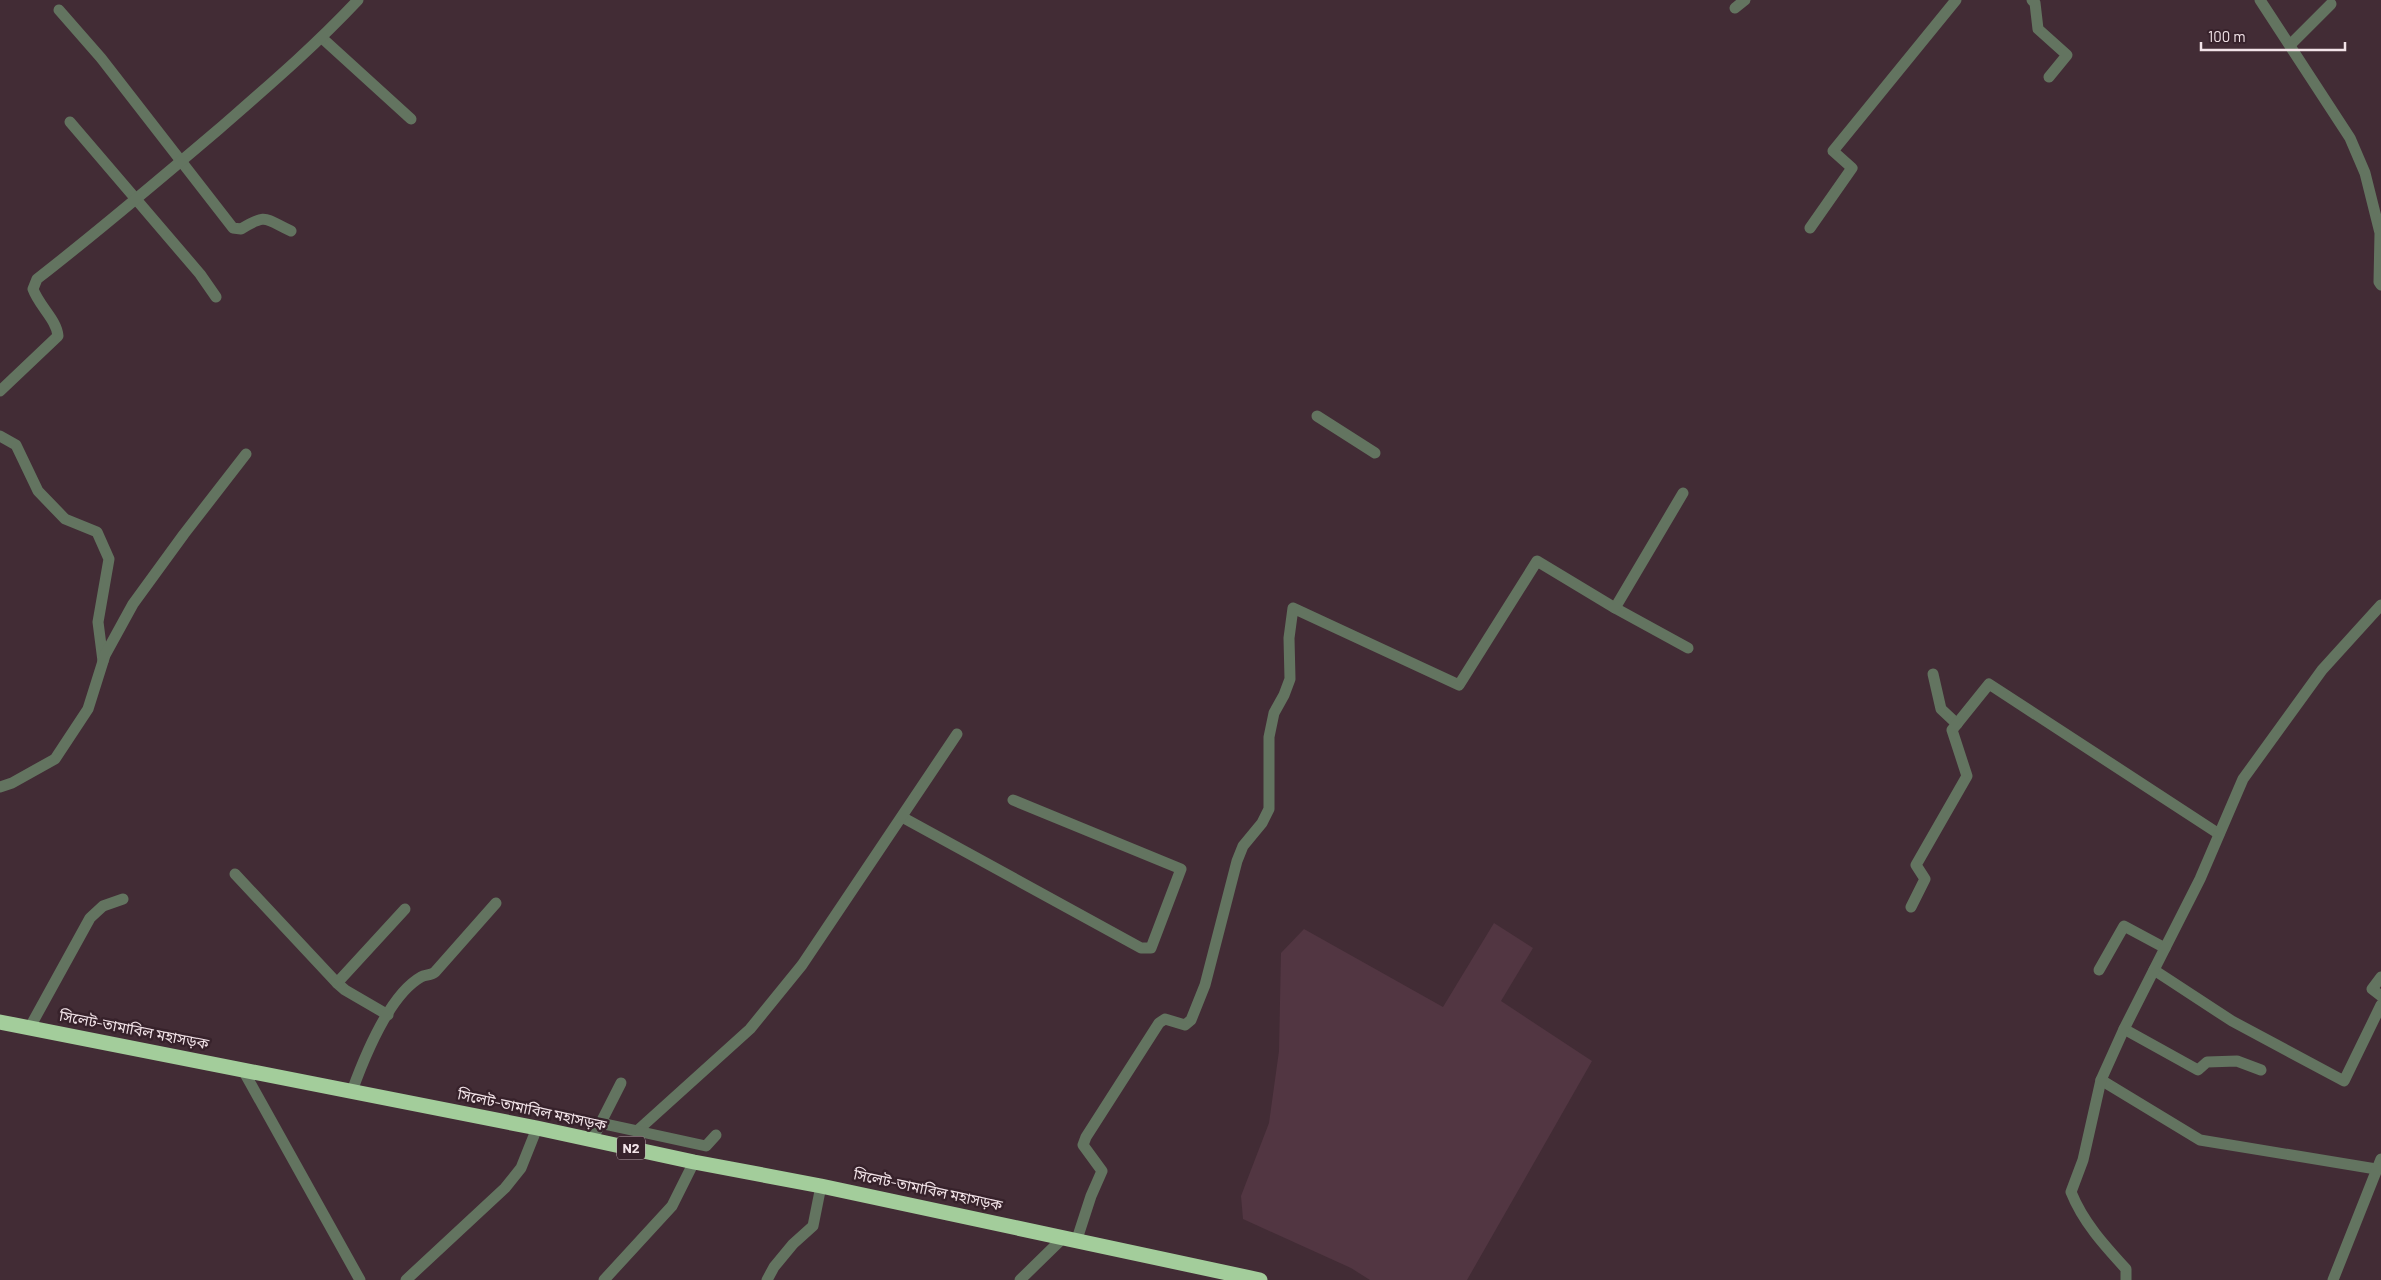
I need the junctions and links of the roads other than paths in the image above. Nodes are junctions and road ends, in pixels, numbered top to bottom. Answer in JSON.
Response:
{"nodes":[{"id":1,"x":358,"y":0,"type":"edge"},
{"id":2,"x":1745,"y":0,"type":"edge"},
{"id":3,"x":1956,"y":0,"type":"edge"},
{"id":4,"x":2032,"y":0,"type":"edge"},
{"id":5,"x":2260,"y":0,"type":"edge"},
{"id":6,"x":2331,"y":4,"type":"dead end"},
{"id":7,"x":1735,"y":8,"type":"dead end"},
{"id":8,"x":58,"y":10,"type":"dead end"},
{"id":9,"x":322,"y":38,"type":"junction"},
{"id":10,"x":2290,"y":45,"type":"junction"},
{"id":11,"x":2049,"y":77,"type":"dead end"},
{"id":12,"x":411,"y":119,"type":"dead end"},
{"id":13,"x":70,"y":122,"type":"dead end"},
{"id":14,"x":181,"y":162,"type":"junction"},
{"id":15,"x":135,"y":200,"type":"junction"},
{"id":16,"x":1810,"y":228,"type":"dead end"},
{"id":17,"x":291,"y":231,"type":"dead end"},
{"id":18,"x":2381,"y":285,"type":"edge"},
{"id":19,"x":216,"y":297,"type":"dead end"},
{"id":20,"x":0,"y":391,"type":"edge"},
{"id":21,"x":1317,"y":416,"type":"dead end"},
{"id":22,"x":0,"y":436,"type":"edge"},
{"id":23,"x":1375,"y":453,"type":"dead end"},
{"id":24,"x":246,"y":454,"type":"dead end"},
{"id":25,"x":1683,"y":493,"type":"dead end"},
{"id":26,"x":2381,"y":605,"type":"edge"},
{"id":27,"x":1615,"y":608,"type":"junction"},
{"id":28,"x":1688,"y":648,"type":"dead end"},
{"id":29,"x":103,"y":662,"type":"junction"},
{"id":30,"x":1933,"y":674,"type":"dead end"},
{"id":31,"x":1958,"y":724,"type":"junction"},
{"id":32,"x":957,"y":734,"type":"dead end"},
{"id":33,"x":0,"y":787,"type":"edge"},
{"id":34,"x":1013,"y":800,"type":"dead end"},
{"id":35,"x":902,"y":817,"type":"junction"},
{"id":36,"x":2220,"y":834,"type":"junction"},
{"id":37,"x":235,"y":874,"type":"dead end"},
{"id":38,"x":122,"y":899,"type":"dead end"},
{"id":39,"x":496,"y":903,"type":"dead end"},
{"id":40,"x":1911,"y":907,"type":"dead end"},
{"id":41,"x":405,"y":909,"type":"dead end"},
{"id":42,"x":2165,"y":948,"type":"junction"},
{"id":43,"x":2100,"y":970,"type":"dead end"},
{"id":44,"x":2154,"y":970,"type":"junction"},
{"id":45,"x":2381,"y":977,"type":"edge"},
{"id":46,"x":338,"y":983,"type":"junction"},
{"id":47,"x":2381,"y":996,"type":"edge"},
{"id":48,"x":2381,"y":1005,"type":"edge"},
{"id":49,"x":388,"y":1014,"type":"junction"},
{"id":50,"x":0,"y":1022,"type":"edge"},
{"id":51,"x":30,"y":1027,"type":"junction"},
{"id":52,"x":2124,"y":1028,"type":"junction"},
{"id":53,"x":243,"y":1070,"type":"junction"},
{"id":54,"x":2261,"y":1070,"type":"dead end"},
{"id":55,"x":2101,"y":1080,"type":"junction"},
{"id":56,"x":620,"y":1083,"type":"dead end"},
{"id":57,"x":352,"y":1091,"type":"junction"},
{"id":58,"x":600,"y":1123,"type":"junction"},
{"id":59,"x":537,"y":1128,"type":"junction"},
{"id":60,"x":637,"y":1131,"type":"junction"},
{"id":61,"x":716,"y":1135,"type":"dead end"},
{"id":62,"x":592,"y":1140,"type":"junction"},
{"id":63,"x":694,"y":1162,"type":"junction"},
{"id":64,"x":2378,"y":1164,"type":"edge"},
{"id":65,"x":821,"y":1186,"type":"junction"},
{"id":66,"x":1070,"y":1238,"type":"junction"},
{"id":67,"x":360,"y":1280,"type":"edge"},
{"id":68,"x":406,"y":1280,"type":"edge"},
{"id":69,"x":604,"y":1280,"type":"edge"},
{"id":70,"x":767,"y":1280,"type":"edge"},
{"id":71,"x":1020,"y":1280,"type":"edge"},
{"id":72,"x":1260,"y":1280,"type":"edge"},
{"id":73,"x":2126,"y":1280,"type":"edge"},
{"id":74,"x":2333,"y":1280,"type":"edge"}],
"edges":[{"from":1,"to":9,"type":"street"},
{"from":2,"to":7,"type":"street"},
{"from":3,"to":16,"type":"street"},
{"from":4,"to":11,"type":"street"},
{"from":5,"to":10,"type":"street"},
{"from":6,"to":10,"type":"street"},
{"from":8,"to":14,"type":"street"},
{"from":9,"to":12,"type":"street"},
{"from":9,"to":14,"type":"street"},
{"from":10,"to":18,"type":"street"},
{"from":13,"to":15,"type":"street"},
{"from":14,"to":15,"type":"street"},
{"from":14,"to":17,"type":"street"},
{"from":15,"to":19,"type":"street"},
{"from":15,"to":20,"type":"street"},
{"from":21,"to":23,"type":"street"},
{"from":22,"to":29,"type":"street"},
{"from":24,"to":29,"type":"street"},
{"from":25,"to":27,"type":"street"},
{"from":26,"to":36,"type":"street"},
{"from":27,"to":28,"type":"street"},
{"from":27,"to":66,"type":"street"},
{"from":29,"to":33,"type":"street"},
{"from":30,"to":31,"type":"street"},
{"from":31,"to":36,"type":"street"},
{"from":31,"to":40,"type":"street"},
{"from":32,"to":35,"type":"street"},
{"from":34,"to":35,"type":"street"},
{"from":35,"to":60,"type":"street"},
{"from":36,"to":42,"type":"street"},
{"from":37,"to":46,"type":"street"},
{"from":38,"to":51,"type":"street"},
{"from":39,"to":49,"type":"street"},
{"from":41,"to":46,"type":"street"},
{"from":42,"to":43,"type":"street"},
{"from":42,"to":44,"type":"street"},
{"from":44,"to":48,"type":"street"},
{"from":44,"to":52,"type":"street"},
{"from":45,"to":47,"type":"street"},
{"from":46,"to":49,"type":"street"},
{"from":49,"to":57,"type":"street"},
{"from":50,"to":51,"type":"highway","name":"সিলেট-তামাবিল মহাসড়ক","number":"N2"},
{"from":51,"to":53,"type":"highway","name":"সিলেট-তামাবিল মহাসড়ক","number":"N2"},
{"from":52,"to":54,"type":"street"},
{"from":52,"to":55,"type":"street"},
{"from":53,"to":57,"type":"highway","name":"সিলেট-তামাবিল মহাসড়ক","number":"N2"},
{"from":53,"to":67,"type":"street"},
{"from":55,"to":64,"type":"street"},
{"from":55,"to":73,"type":"street"},
{"from":56,"to":58,"type":"street"},
{"from":57,"to":59,"type":"highway","name":"সিলেট-তামাবিল মহাসড়ক","number":"N2"},
{"from":58,"to":60,"type":"street"},
{"from":58,"to":62,"type":"street"},
{"from":59,"to":62,"type":"highway","name":"সিলেট-তামাবিল মহাসড়ক","number":"N2"},
{"from":59,"to":68,"type":"street"},
{"from":60,"to":61,"type":"street"},
{"from":62,"to":63,"type":"highway","name":"সিলেট-তামাবিল মহাসড়ক","number":"N2"},
{"from":63,"to":65,"type":"highway","name":"সিলেট-তামাবিল মহাসড়ক","number":"N2"},
{"from":63,"to":69,"type":"street"},
{"from":64,"to":74,"type":"street"},
{"from":65,"to":66,"type":"highway","name":"সিলেট-তামাবিল মহাসড়ক","number":"N2"},
{"from":65,"to":70,"type":"street"},
{"from":66,"to":71,"type":"street"},
{"from":66,"to":72,"type":"highway","name":"সিলেট-তামাবিল মহাসড়ক","number":"N2"}]}
